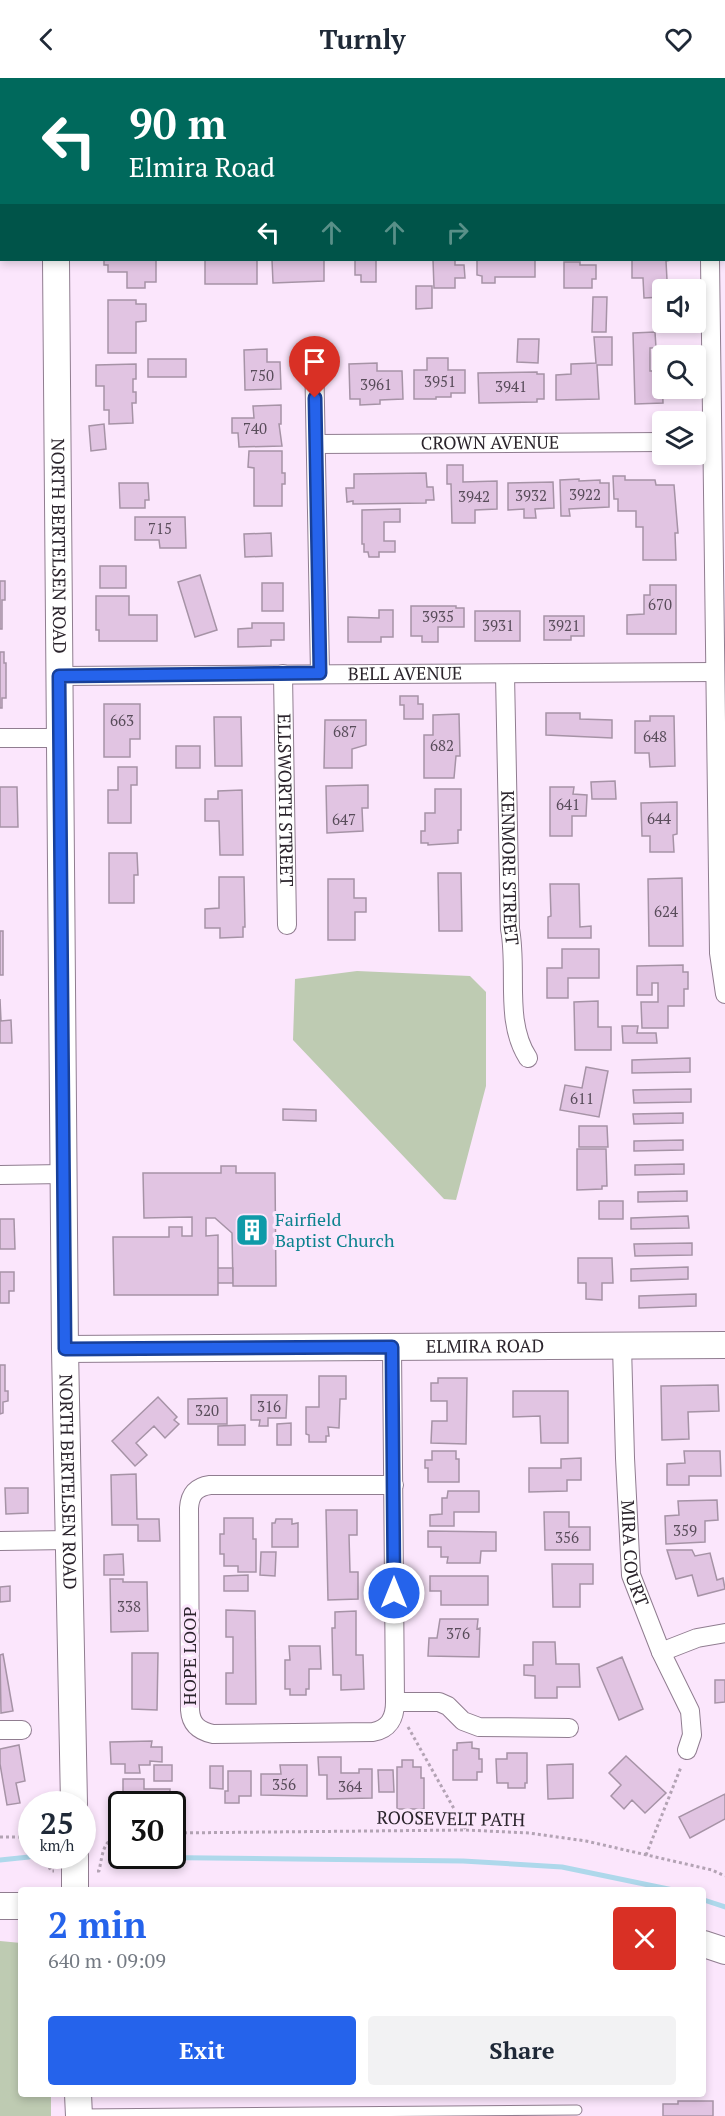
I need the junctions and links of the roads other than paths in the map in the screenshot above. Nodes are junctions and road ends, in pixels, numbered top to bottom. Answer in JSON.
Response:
{"nodes":[{"id":1,"x":56,"y":261,"type":"edge"},
{"id":2,"x":710,"y":261,"type":"edge"},
{"id":3,"x":314,"y":352,"type":"dead end"},
{"id":4,"x":705,"y":411,"type":"edge"},
{"id":5,"x":652,"y":442,"type":"edge"},
{"id":6,"x":316,"y":444,"type":"junction"},
{"id":7,"x":705,"y":465,"type":"edge"},
{"id":8,"x":716,"y":672,"type":"junction"},
{"id":9,"x":320,"y":673,"type":"junction"},
{"id":10,"x":283,"y":674,"type":"junction"},
{"id":11,"x":505,"y":674,"type":"junction"},
{"id":12,"x":59,"y":676,"type":"junction"},
{"id":13,"x":0,"y":738,"type":"edge"},
{"id":14,"x":60,"y":738,"type":"junction"},
{"id":15,"x":722,"y":845,"type":"edge"},
{"id":16,"x":287,"y":925,"type":"dead end"},
{"id":17,"x":725,"y":994,"type":"edge"},
{"id":18,"x":528,"y":1058,"type":"dead end"},
{"id":19,"x":63,"y":1174,"type":"junction"},
{"id":20,"x":0,"y":1175,"type":"edge"},
{"id":21,"x":725,"y":1345,"type":"edge"},
{"id":22,"x":622,"y":1346,"type":"junction"},
{"id":23,"x":392,"y":1347,"type":"junction"},
{"id":24,"x":65,"y":1349,"type":"junction"},
{"id":25,"x":393,"y":1485,"type":"junction"},
{"id":26,"x":69,"y":1540,"type":"junction"},
{"id":27,"x":0,"y":1541,"type":"edge"},
{"id":28,"x":725,"y":1634,"type":"edge"},
{"id":29,"x":661,"y":1652,"type":"junction"},
{"id":30,"x":394,"y":1710,"type":"junction"},
{"id":31,"x":569,"y":1728,"type":"dead end"},
{"id":32,"x":0,"y":1730,"type":"edge"},
{"id":33,"x":22,"y":1730,"type":"dead end"},
{"id":34,"x":687,"y":1750,"type":"road end"},
{"id":35,"x":74,"y":1791,"type":"edge"},
{"id":36,"x":75,"y":1869,"type":"edge"},
{"id":37,"x":75,"y":1887,"type":"edge"},
{"id":38,"x":0,"y":1906,"type":"edge"},
{"id":39,"x":18,"y":1906,"type":"edge"},
{"id":40,"x":706,"y":1945,"type":"edge"},
{"id":41,"x":725,"y":1951,"type":"edge"},
{"id":42,"x":79,"y":2108,"type":"edge"},
{"id":43,"x":577,"y":2110,"type":"dead end"}],
"edges":[{"from":1,"to":12,"type":"street","name":"NORTH BERTELSEN ROAD"},
{"from":2,"to":4,"type":"street"},
{"from":3,"to":6,"type":"street"},
{"from":5,"to":6,"type":"street","name":"CROWN AVENUE"},
{"from":6,"to":9,"type":"street"},
{"from":7,"to":8,"type":"street"},
{"from":8,"to":11,"type":"street","name":"BELL AVENUE"},
{"from":8,"to":15,"type":"street"},
{"from":9,"to":10,"type":"street","name":"BELL AVENUE"},
{"from":9,"to":11,"type":"street","name":"BELL AVENUE"},
{"from":10,"to":12,"type":"street","name":"BELL AVENUE"},
{"from":10,"to":16,"type":"street","name":"ELLSWORTH STREET"},
{"from":11,"to":18,"type":"street","name":"KENMORE STREET"},
{"from":12,"to":14,"type":"street","name":"NORTH BERTELSEN ROAD"},
{"from":13,"to":14,"type":"street"},
{"from":14,"to":19,"type":"street","name":"NORTH BERTELSEN ROAD"},
{"from":15,"to":17,"type":"street"},
{"from":19,"to":20,"type":"street"},
{"from":19,"to":24,"type":"street","name":"NORTH BERTELSEN ROAD"},
{"from":21,"to":22,"type":"street","name":"ELMIRA ROAD"},
{"from":22,"to":23,"type":"street","name":"ELMIRA ROAD"},
{"from":22,"to":29,"type":"street","name":"MIRA COURT"},
{"from":23,"to":24,"type":"street","name":"ELMIRA ROAD"},
{"from":23,"to":25,"type":"street"},
{"from":24,"to":26,"type":"street","name":"NORTH BERTELSEN ROAD"},
{"from":25,"to":30,"type":"street"},
{"from":25,"to":30,"type":"street","name":"HOPE LOOP"},
{"from":26,"to":27,"type":"street"},
{"from":26,"to":35,"type":"street","name":"NORTH BERTELSEN ROAD"},
{"from":28,"to":29,"type":"street"},
{"from":29,"to":34,"type":"street","name":"MIRA COURT"},
{"from":30,"to":31,"type":"street"},
{"from":32,"to":33,"type":"street"},
{"from":36,"to":37,"type":"street"},
{"from":38,"to":39,"type":"street"},
{"from":40,"to":41,"type":"street"},
{"from":42,"to":43,"type":"lane"}]}
